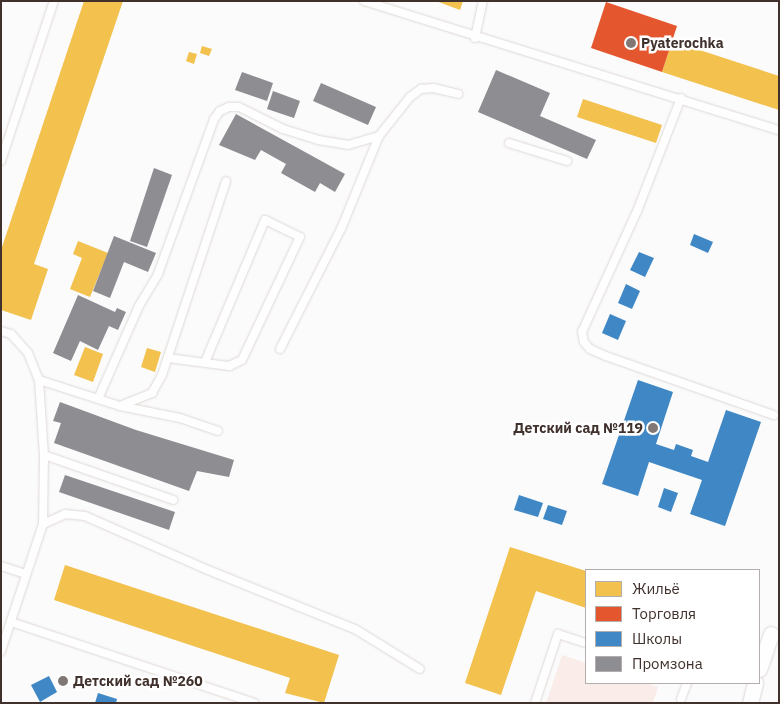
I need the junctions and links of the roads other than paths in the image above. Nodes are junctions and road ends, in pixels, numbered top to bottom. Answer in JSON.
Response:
{"nodes":[{"id":1,"x":54,"y":1,"type":"edge"},
{"id":2,"x":364,"y":1,"type":"edge"},
{"id":3,"x":483,"y":1,"type":"edge"},
{"id":4,"x":475,"y":38,"type":"junction"},
{"id":5,"x":458,"y":94,"type":"dead end"},
{"id":6,"x":681,"y":98,"type":"junction"},
{"id":7,"x":779,"y":130,"type":"edge"},
{"id":8,"x":379,"y":136,"type":"junction"},
{"id":9,"x":509,"y":143,"type":"dead end"},
{"id":10,"x":1,"y":161,"type":"edge"},
{"id":11,"x":567,"y":161,"type":"dead end"},
{"id":12,"x":226,"y":181,"type":"dead end"},
{"id":13,"x":1,"y":331,"type":"edge"},
{"id":14,"x":280,"y":349,"type":"dead end"},
{"id":15,"x":168,"y":358,"type":"junction"},
{"id":16,"x":205,"y":362,"type":"junction"},
{"id":17,"x":39,"y":380,"type":"junction"},
{"id":18,"x":98,"y":399,"type":"junction"},
{"id":19,"x":120,"y":406,"type":"junction"},
{"id":20,"x":774,"y":415,"type":"dead end"},
{"id":21,"x":218,"y":431,"type":"dead end"},
{"id":22,"x":44,"y":455,"type":"junction"},
{"id":23,"x":173,"y":500,"type":"dead end"},
{"id":24,"x":43,"y":524,"type":"junction"},
{"id":25,"x":1,"y":566,"type":"edge"},
{"id":26,"x":26,"y":574,"type":"junction"},
{"id":27,"x":11,"y":622,"type":"junction"},
{"id":28,"x":771,"y":634,"type":"dead end"},
{"id":29,"x":585,"y":643,"type":"edge"},
{"id":30,"x":1,"y":651,"type":"edge"},
{"id":31,"x":760,"y":666,"type":"edge"},
{"id":32,"x":420,"y":669,"type":"dead end"},
{"id":33,"x":687,"y":684,"type":"edge"},
{"id":34,"x":755,"y":684,"type":"edge"},
{"id":35,"x":681,"y":699,"type":"dead end"},
{"id":36,"x":254,"y":703,"type":"edge"},
{"id":37,"x":535,"y":703,"type":"edge"},
{"id":38,"x":750,"y":703,"type":"edge"}],
"edges":[{"from":1,"to":10,"type":"lane"},
{"from":2,"to":4,"type":"lane"},
{"from":3,"to":4,"type":"lane"},
{"from":4,"to":6,"type":"lane"},
{"from":5,"to":8,"type":"lane"},
{"from":6,"to":7,"type":"lane"},
{"from":6,"to":20,"type":"lane"},
{"from":8,"to":14,"type":"lane"},
{"from":8,"to":18,"type":"lane"},
{"from":9,"to":11,"type":"lane"},
{"from":12,"to":15,"type":"lane"},
{"from":13,"to":17,"type":"lane"},
{"from":15,"to":16,"type":"lane"},
{"from":15,"to":19,"type":"lane"},
{"from":16,"to":16,"type":"lane"},
{"from":17,"to":18,"type":"lane"},
{"from":17,"to":22,"type":"lane"},
{"from":18,"to":19,"type":"lane"},
{"from":19,"to":21,"type":"lane"},
{"from":22,"to":23,"type":"lane"},
{"from":22,"to":24,"type":"lane"},
{"from":24,"to":26,"type":"lane"},
{"from":24,"to":32,"type":"lane"},
{"from":25,"to":26,"type":"lane"},
{"from":26,"to":27,"type":"lane"},
{"from":27,"to":30,"type":"lane"},
{"from":27,"to":36,"type":"lane"},
{"from":28,"to":31,"type":"street"},
{"from":29,"to":37,"type":"lane"},
{"from":33,"to":35,"type":"lane"},
{"from":34,"to":38,"type":"street"}]}
